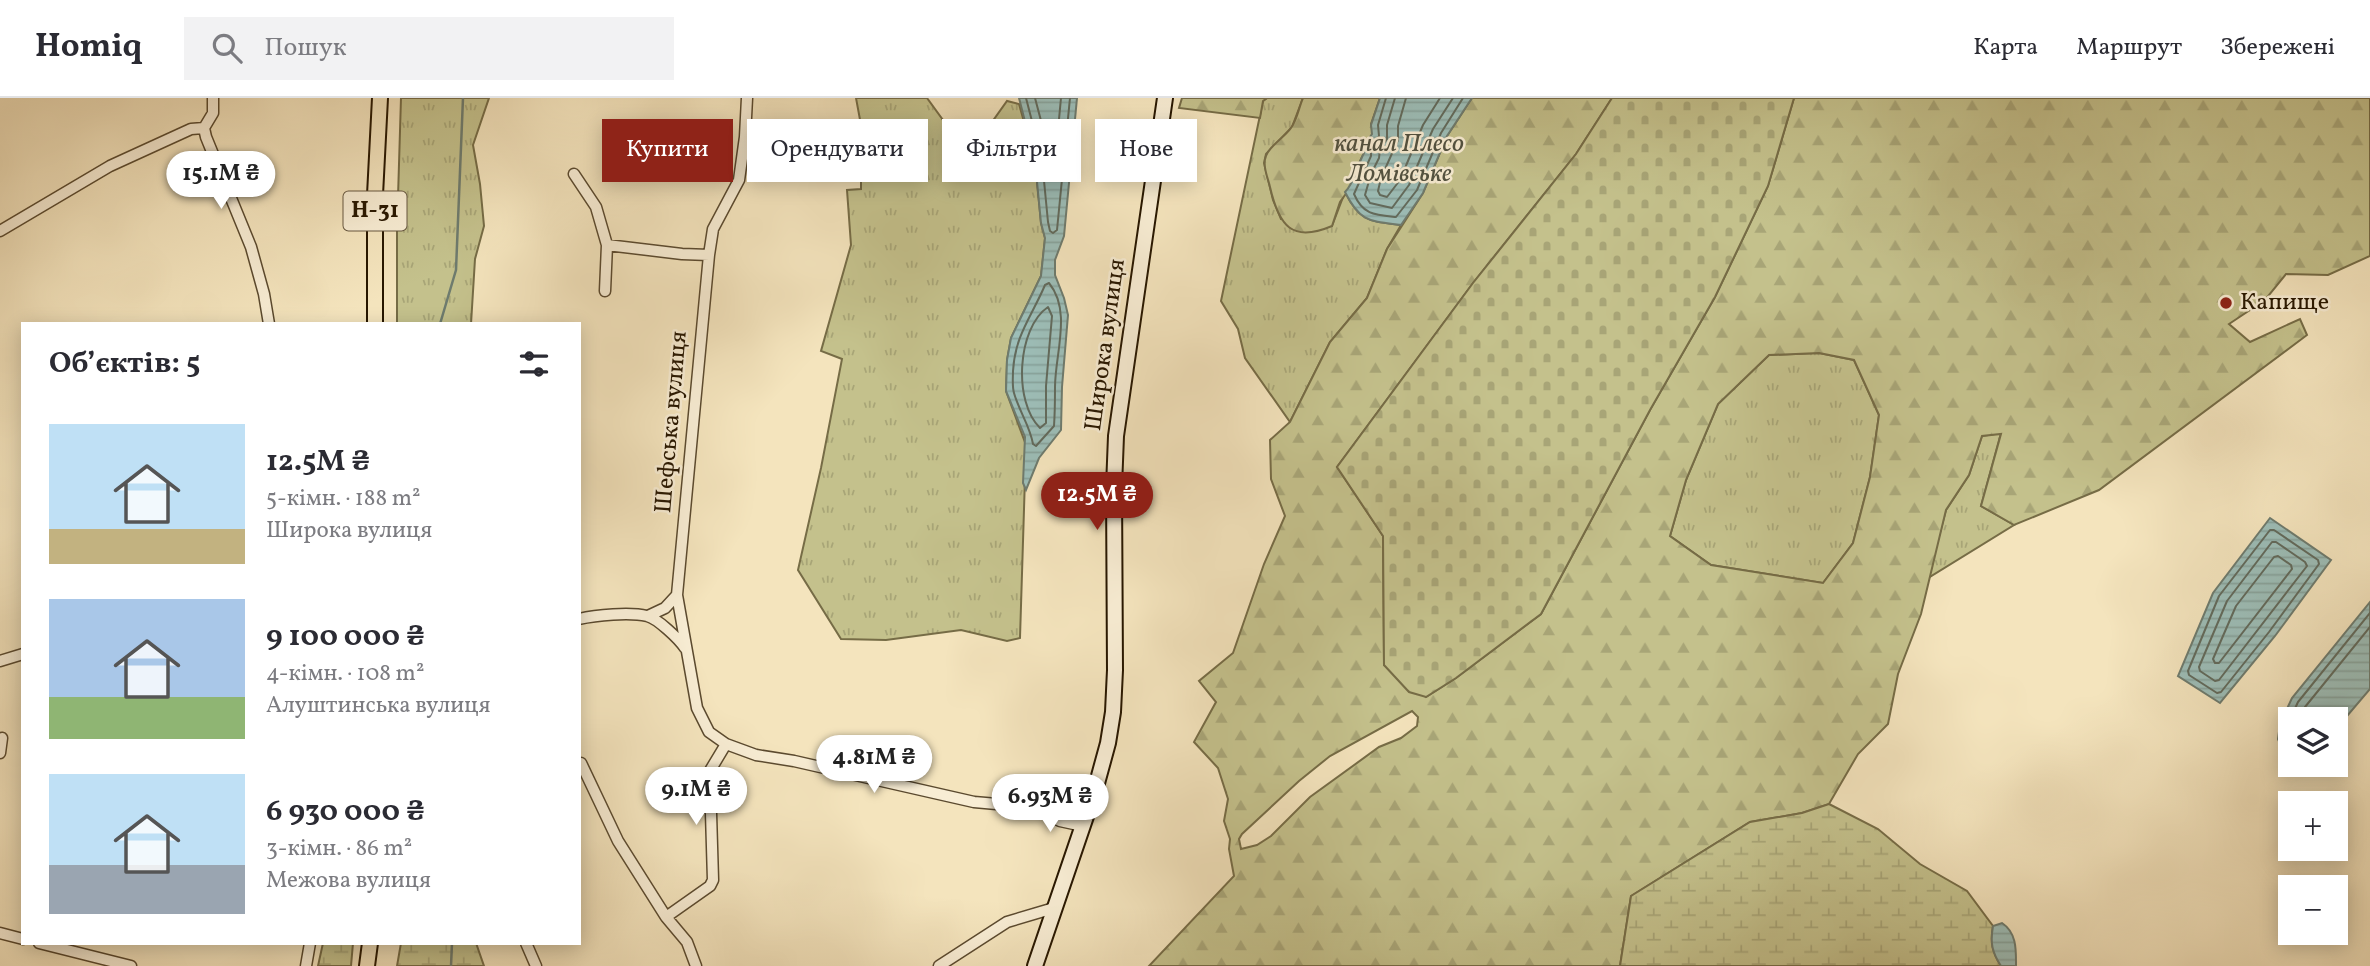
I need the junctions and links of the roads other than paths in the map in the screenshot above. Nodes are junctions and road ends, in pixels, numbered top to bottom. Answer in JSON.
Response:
{"nodes":[{"id":1,"x":213,"y":98,"type":"edge"},
{"id":2,"x":380,"y":98,"type":"edge"},
{"id":3,"x":747,"y":98,"type":"edge"},
{"id":4,"x":1165,"y":98,"type":"edge"},
{"id":5,"x":204,"y":128,"type":"junction"},
{"id":6,"x":574,"y":174,"type":"dead end"},
{"id":7,"x":0,"y":231,"type":"edge"},
{"id":8,"x":607,"y":246,"type":"junction"},
{"id":9,"x":709,"y":255,"type":"junction"},
{"id":10,"x":605,"y":291,"type":"dead end"},
{"id":11,"x":269,"y":322,"type":"edge"},
{"id":12,"x":375,"y":322,"type":"edge"},
{"id":13,"x":677,"y":595,"type":"junction"},
{"id":14,"x":648,"y":616,"type":"junction"},
{"id":15,"x":581,"y":618,"type":"edge"},
{"id":16,"x":686,"y":651,"type":"junction"},
{"id":17,"x":21,"y":655,"type":"edge"},
{"id":18,"x":0,"y":661,"type":"edge"},
{"id":19,"x":2,"y":738,"type":"dead end"},
{"id":20,"x":726,"y":744,"type":"junction"},
{"id":21,"x":0,"y":753,"type":"edge"},
{"id":22,"x":581,"y":765,"type":"edge"},
{"id":23,"x":1031,"y":807,"type":"junction"},
{"id":24,"x":1085,"y":820,"type":"junction"},
{"id":25,"x":1054,"y":908,"type":"junction"},
{"id":26,"x":666,"y":917,"type":"junction"},
{"id":27,"x":0,"y":933,"type":"edge"},
{"id":28,"x":21,"y":938,"type":"edge"},
{"id":29,"x":47,"y":945,"type":"edge"},
{"id":30,"x":310,"y":945,"type":"edge"},
{"id":31,"x":370,"y":945,"type":"edge"},
{"id":32,"x":527,"y":945,"type":"edge"},
{"id":33,"x":131,"y":966,"type":"edge"},
{"id":34,"x":306,"y":966,"type":"edge"},
{"id":35,"x":368,"y":966,"type":"edge"},
{"id":36,"x":536,"y":966,"type":"edge"},
{"id":37,"x":695,"y":966,"type":"edge"},
{"id":38,"x":939,"y":966,"type":"edge"},
{"id":39,"x":1035,"y":966,"type":"edge"}],
"edges":[{"from":1,"to":5,"type":"street"},
{"from":2,"to":12,"type":"main road","number":"Н-31"},
{"from":3,"to":9,"type":"street","name":"Шефська вулиця"},
{"from":4,"to":24,"type":"main road","name":"Широка вулиця"},
{"from":5,"to":7,"type":"street"},
{"from":5,"to":11,"type":"street"},
{"from":6,"to":8,"type":"street"},
{"from":8,"to":9,"type":"street"},
{"from":8,"to":10,"type":"street"},
{"from":9,"to":13,"type":"street","name":"Шефська вулиця"},
{"from":13,"to":14,"type":"street"},
{"from":13,"to":16,"type":"street","name":"Шефська вулиця"},
{"from":14,"to":15,"type":"street"},
{"from":14,"to":16,"type":"street"},
{"from":16,"to":20,"type":"street","name":"Шефська вулиця"},
{"from":17,"to":18,"type":"street"},
{"from":19,"to":21,"type":"street"},
{"from":20,"to":23,"type":"street"},
{"from":20,"to":26,"type":"street"},
{"from":22,"to":26,"type":"street"},
{"from":23,"to":24,"type":"street"},
{"from":23,"to":24,"type":"street"},
{"from":24,"to":25,"type":"main road","name":"Широка вулиця"},
{"from":25,"to":38,"type":"street"},
{"from":25,"to":39,"type":"main road","name":"Широка вулиця"},
{"from":26,"to":37,"type":"street"},
{"from":27,"to":28,"type":"street"},
{"from":29,"to":33,"type":"street"},
{"from":30,"to":34,"type":"street"},
{"from":31,"to":35,"type":"main road"},
{"from":32,"to":36,"type":"street"}]}
